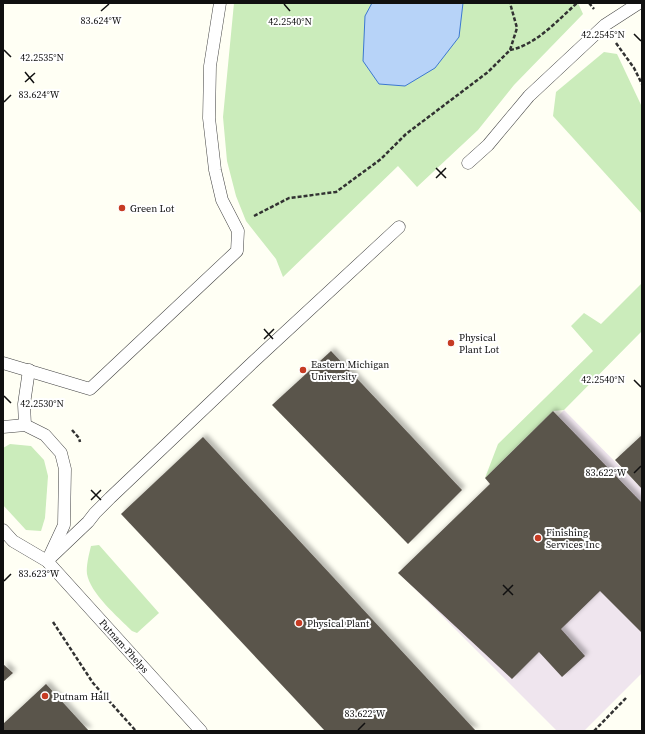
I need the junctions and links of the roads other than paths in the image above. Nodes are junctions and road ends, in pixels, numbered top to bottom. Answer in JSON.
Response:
{"nodes":[{"id":1,"x":220,"y":3,"type":"edge"},
{"id":2,"x":639,"y":3,"type":"edge"},
{"id":3,"x":468,"y":163,"type":"dead end"},
{"id":4,"x":399,"y":227,"type":"dead end"},
{"id":5,"x":3,"y":362,"type":"edge"},
{"id":6,"x":29,"y":370,"type":"junction"},
{"id":7,"x":25,"y":425,"type":"junction"},
{"id":8,"x":3,"y":426,"type":"edge"},
{"id":9,"x":3,"y":530,"type":"edge"},
{"id":10,"x":47,"y":561,"type":"junction"},
{"id":11,"x":201,"y":731,"type":"edge"}],
"edges":[{"from":1,"to":6,"type":"lane"},
{"from":2,"to":3,"type":"lane"},
{"from":4,"to":10,"type":"lane"},
{"from":5,"to":6,"type":"lane"},
{"from":6,"to":7,"type":"lane"},
{"from":7,"to":8,"type":"lane"},
{"from":7,"to":10,"type":"lane"},
{"from":9,"to":10,"type":"lane","name":"Putnam-Phelps"},
{"from":10,"to":11,"type":"lane","name":"Putnam-Phelps"}]}
